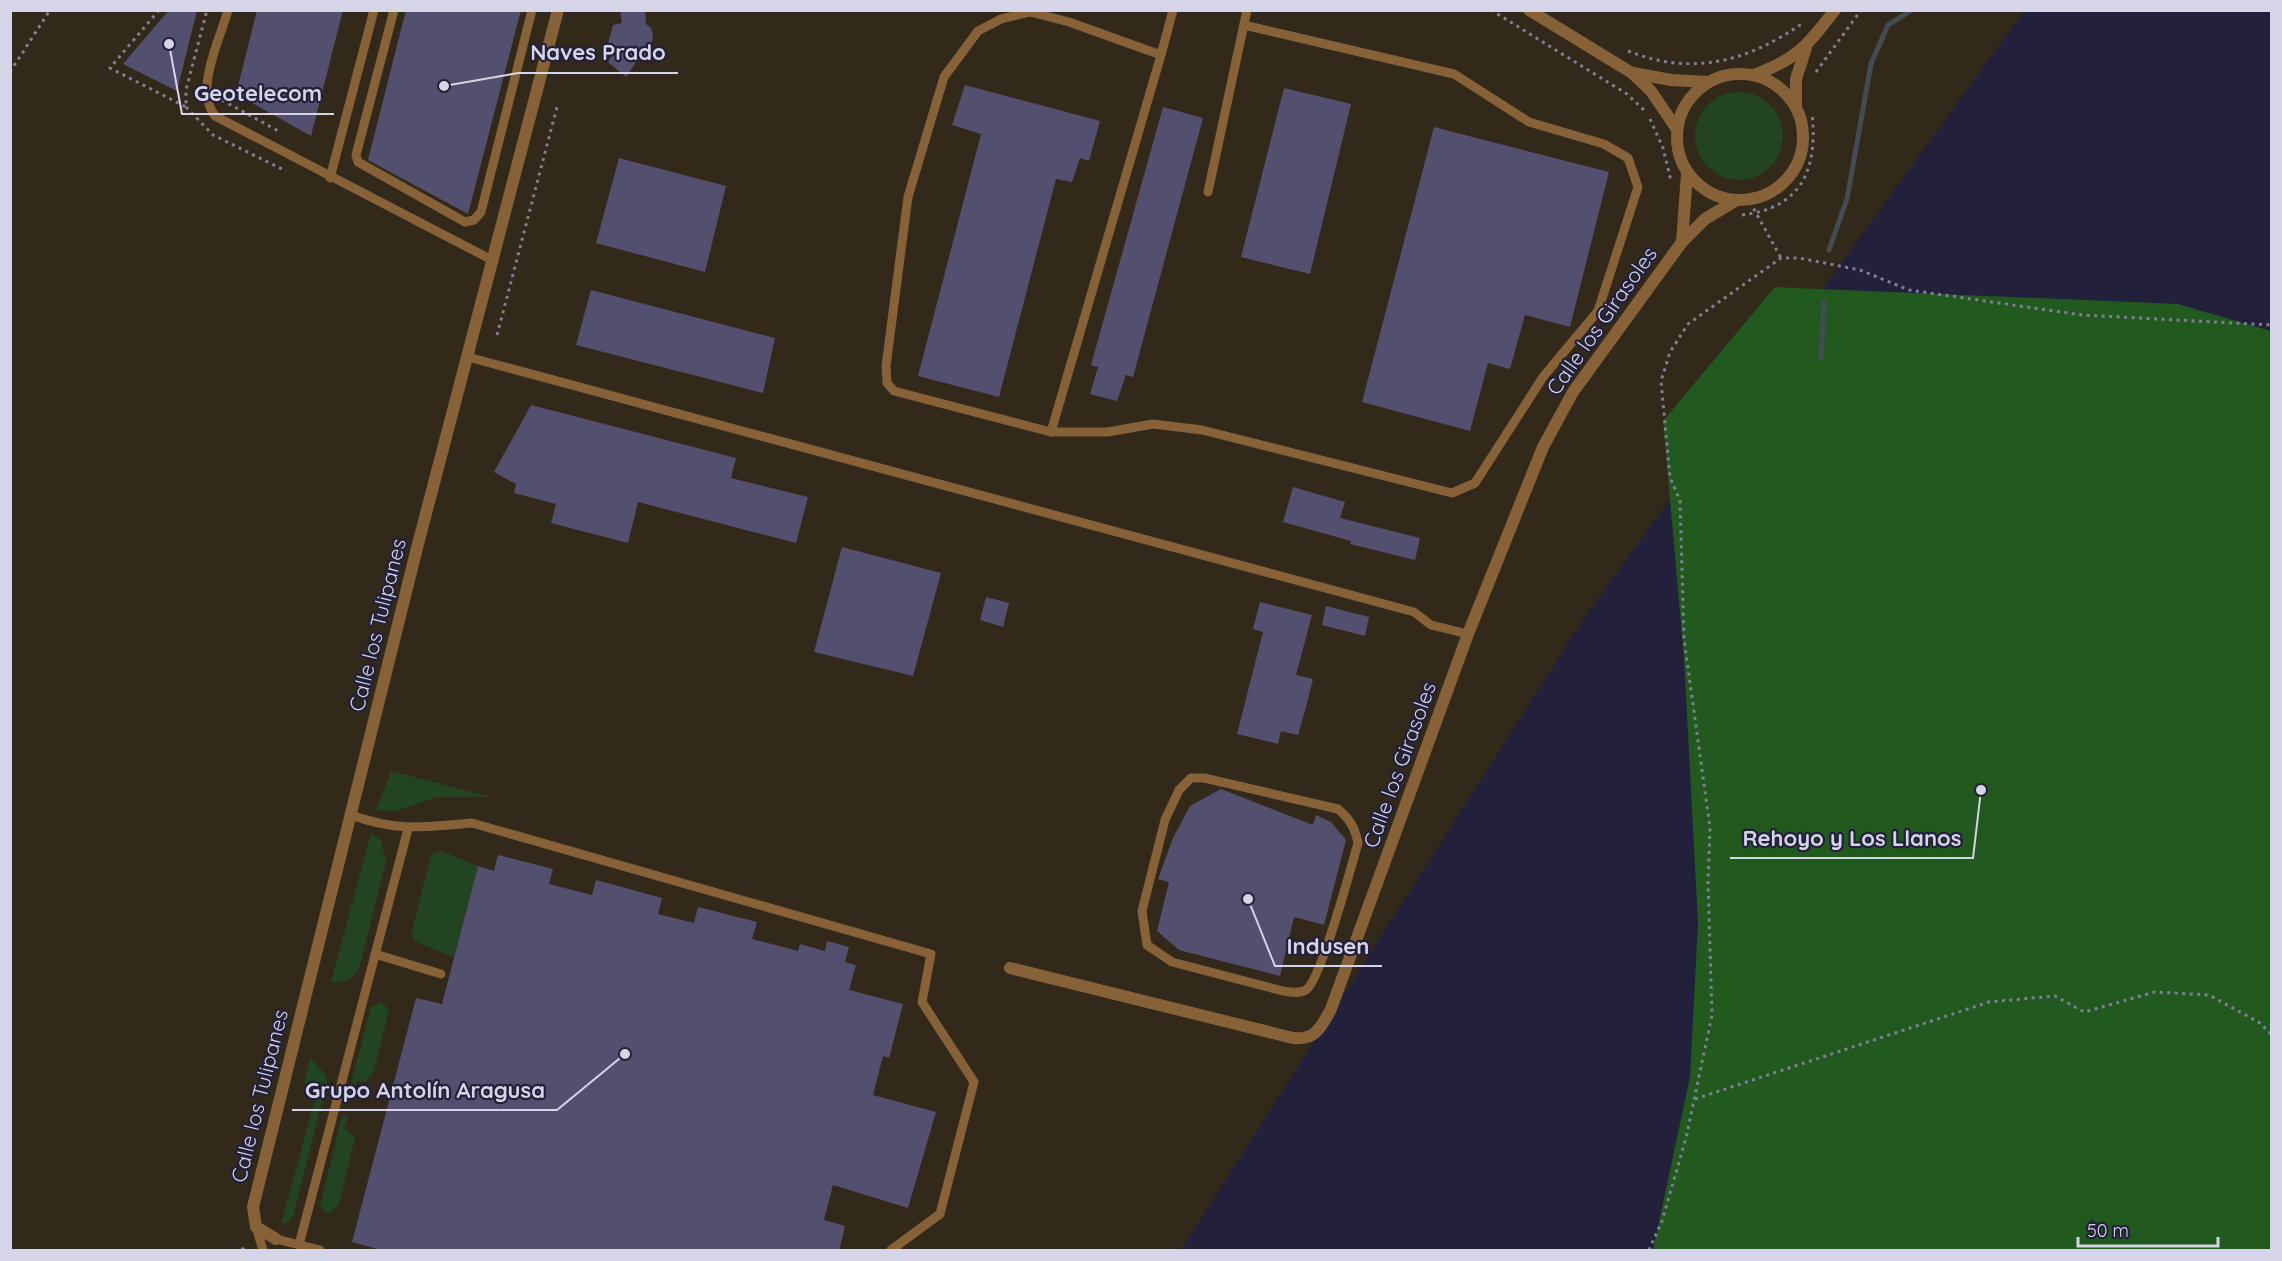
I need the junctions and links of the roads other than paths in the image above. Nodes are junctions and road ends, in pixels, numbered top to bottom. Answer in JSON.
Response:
{"nodes":[{"id":1,"x":228,"y":10,"type":"edge"},
{"id":2,"x":374,"y":10,"type":"edge"},
{"id":3,"x":394,"y":10,"type":"edge"},
{"id":4,"x":532,"y":10,"type":"edge"},
{"id":5,"x":558,"y":10,"type":"edge"},
{"id":6,"x":1173,"y":10,"type":"edge"},
{"id":7,"x":1247,"y":10,"type":"edge"},
{"id":8,"x":1529,"y":10,"type":"edge"},
{"id":9,"x":1835,"y":10,"type":"edge"},
{"id":10,"x":1244,"y":25,"type":"junction"},
{"id":11,"x":1806,"y":48,"type":"junction"},
{"id":12,"x":1161,"y":56,"type":"junction"},
{"id":13,"x":1632,"y":73,"type":"junction"},
{"id":14,"x":1754,"y":75,"type":"junction"},
{"id":15,"x":1709,"y":82,"type":"junction"},
{"id":16,"x":1796,"y":108,"type":"junction"},
{"id":17,"x":1677,"y":128,"type":"junction"},
{"id":18,"x":343,"y":133,"type":"junction"},
{"id":19,"x":362,"y":134,"type":"junction"},
{"id":20,"x":1687,"y":174,"type":"junction"},
{"id":21,"x":330,"y":177,"type":"junction"},
{"id":22,"x":1208,"y":192,"type":"dead end"},
{"id":23,"x":1735,"y":201,"type":"junction"},
{"id":24,"x":1682,"y":242,"type":"junction"},
{"id":25,"x":494,"y":261,"type":"junction"},
{"id":26,"x":468,"y":357,"type":"junction"},
{"id":27,"x":1051,"y":432,"type":"junction"},
{"id":28,"x":1468,"y":634,"type":"junction"},
{"id":29,"x":351,"y":815,"type":"junction"},
{"id":30,"x":408,"y":829,"type":"junction"},
{"id":31,"x":375,"y":954,"type":"junction"},
{"id":32,"x":1010,"y":968,"type":"dead end"},
{"id":33,"x":441,"y":974,"type":"dead end"},
{"id":34,"x":1319,"y":981,"type":"joint"},
{"id":35,"x":256,"y":1227,"type":"junction"},
{"id":36,"x":276,"y":1239,"type":"joint"},
{"id":37,"x":299,"y":1245,"type":"junction"},
{"id":38,"x":263,"y":1251,"type":"edge"},
{"id":39,"x":320,"y":1251,"type":"edge"},
{"id":40,"x":891,"y":1251,"type":"edge"}],
"edges":[{"from":1,"to":21,"type":"lane"},
{"from":2,"to":18,"type":"lane"},
{"from":3,"to":19,"type":"lane"},
{"from":4,"to":19,"type":"lane"},
{"from":5,"to":25,"type":"street","name":"Calle los Tulipanes"},
{"from":6,"to":12,"type":"lane"},
{"from":7,"to":10,"type":"lane"},
{"from":8,"to":13,"type":"street"},
{"from":9,"to":11,"type":"street"},
{"from":10,"to":22,"type":"lane"},
{"from":10,"to":27,"type":"lane"},
{"from":11,"to":14,"type":"street"},
{"from":11,"to":16,"type":"street"},
{"from":12,"to":27,"type":"lane"},
{"from":12,"to":27,"type":"lane"},
{"from":13,"to":15,"type":"street"},
{"from":13,"to":17,"type":"street"},
{"from":14,"to":15,"type":"street"},
{"from":14,"to":16,"type":"street"},
{"from":15,"to":17,"type":"street"},
{"from":16,"to":23,"type":"street"},
{"from":17,"to":20,"type":"street"},
{"from":18,"to":19,"type":"lane"},
{"from":18,"to":21,"type":"lane"},
{"from":20,"to":23,"type":"street"},
{"from":20,"to":24,"type":"street","name":"Calle los Girasoles"},
{"from":21,"to":25,"type":"lane"},
{"from":23,"to":24,"type":"street","name":"Calle los Girasoles"},
{"from":24,"to":28,"type":"street","name":"Calle los Girasoles"},
{"from":25,"to":26,"type":"street","name":"Calle los Tulipanes"},
{"from":26,"to":28,"type":"lane"},
{"from":26,"to":29,"type":"street","name":"Calle los Tulipanes"},
{"from":28,"to":32,"type":"street","name":"Calle los Girasoles"},
{"from":29,"to":30,"type":"lane"},
{"from":29,"to":35,"type":"street","name":"Calle los Tulipanes"},
{"from":30,"to":31,"type":"lane"},
{"from":30,"to":40,"type":"lane"},
{"from":31,"to":33,"type":"lane"},
{"from":31,"to":37,"type":"lane"},
{"from":34,"to":34,"type":"lane"},
{"from":35,"to":36,"type":"street"},
{"from":35,"to":38,"type":"lane"},
{"from":36,"to":37,"type":"lane"},
{"from":37,"to":39,"type":"lane"}]}
